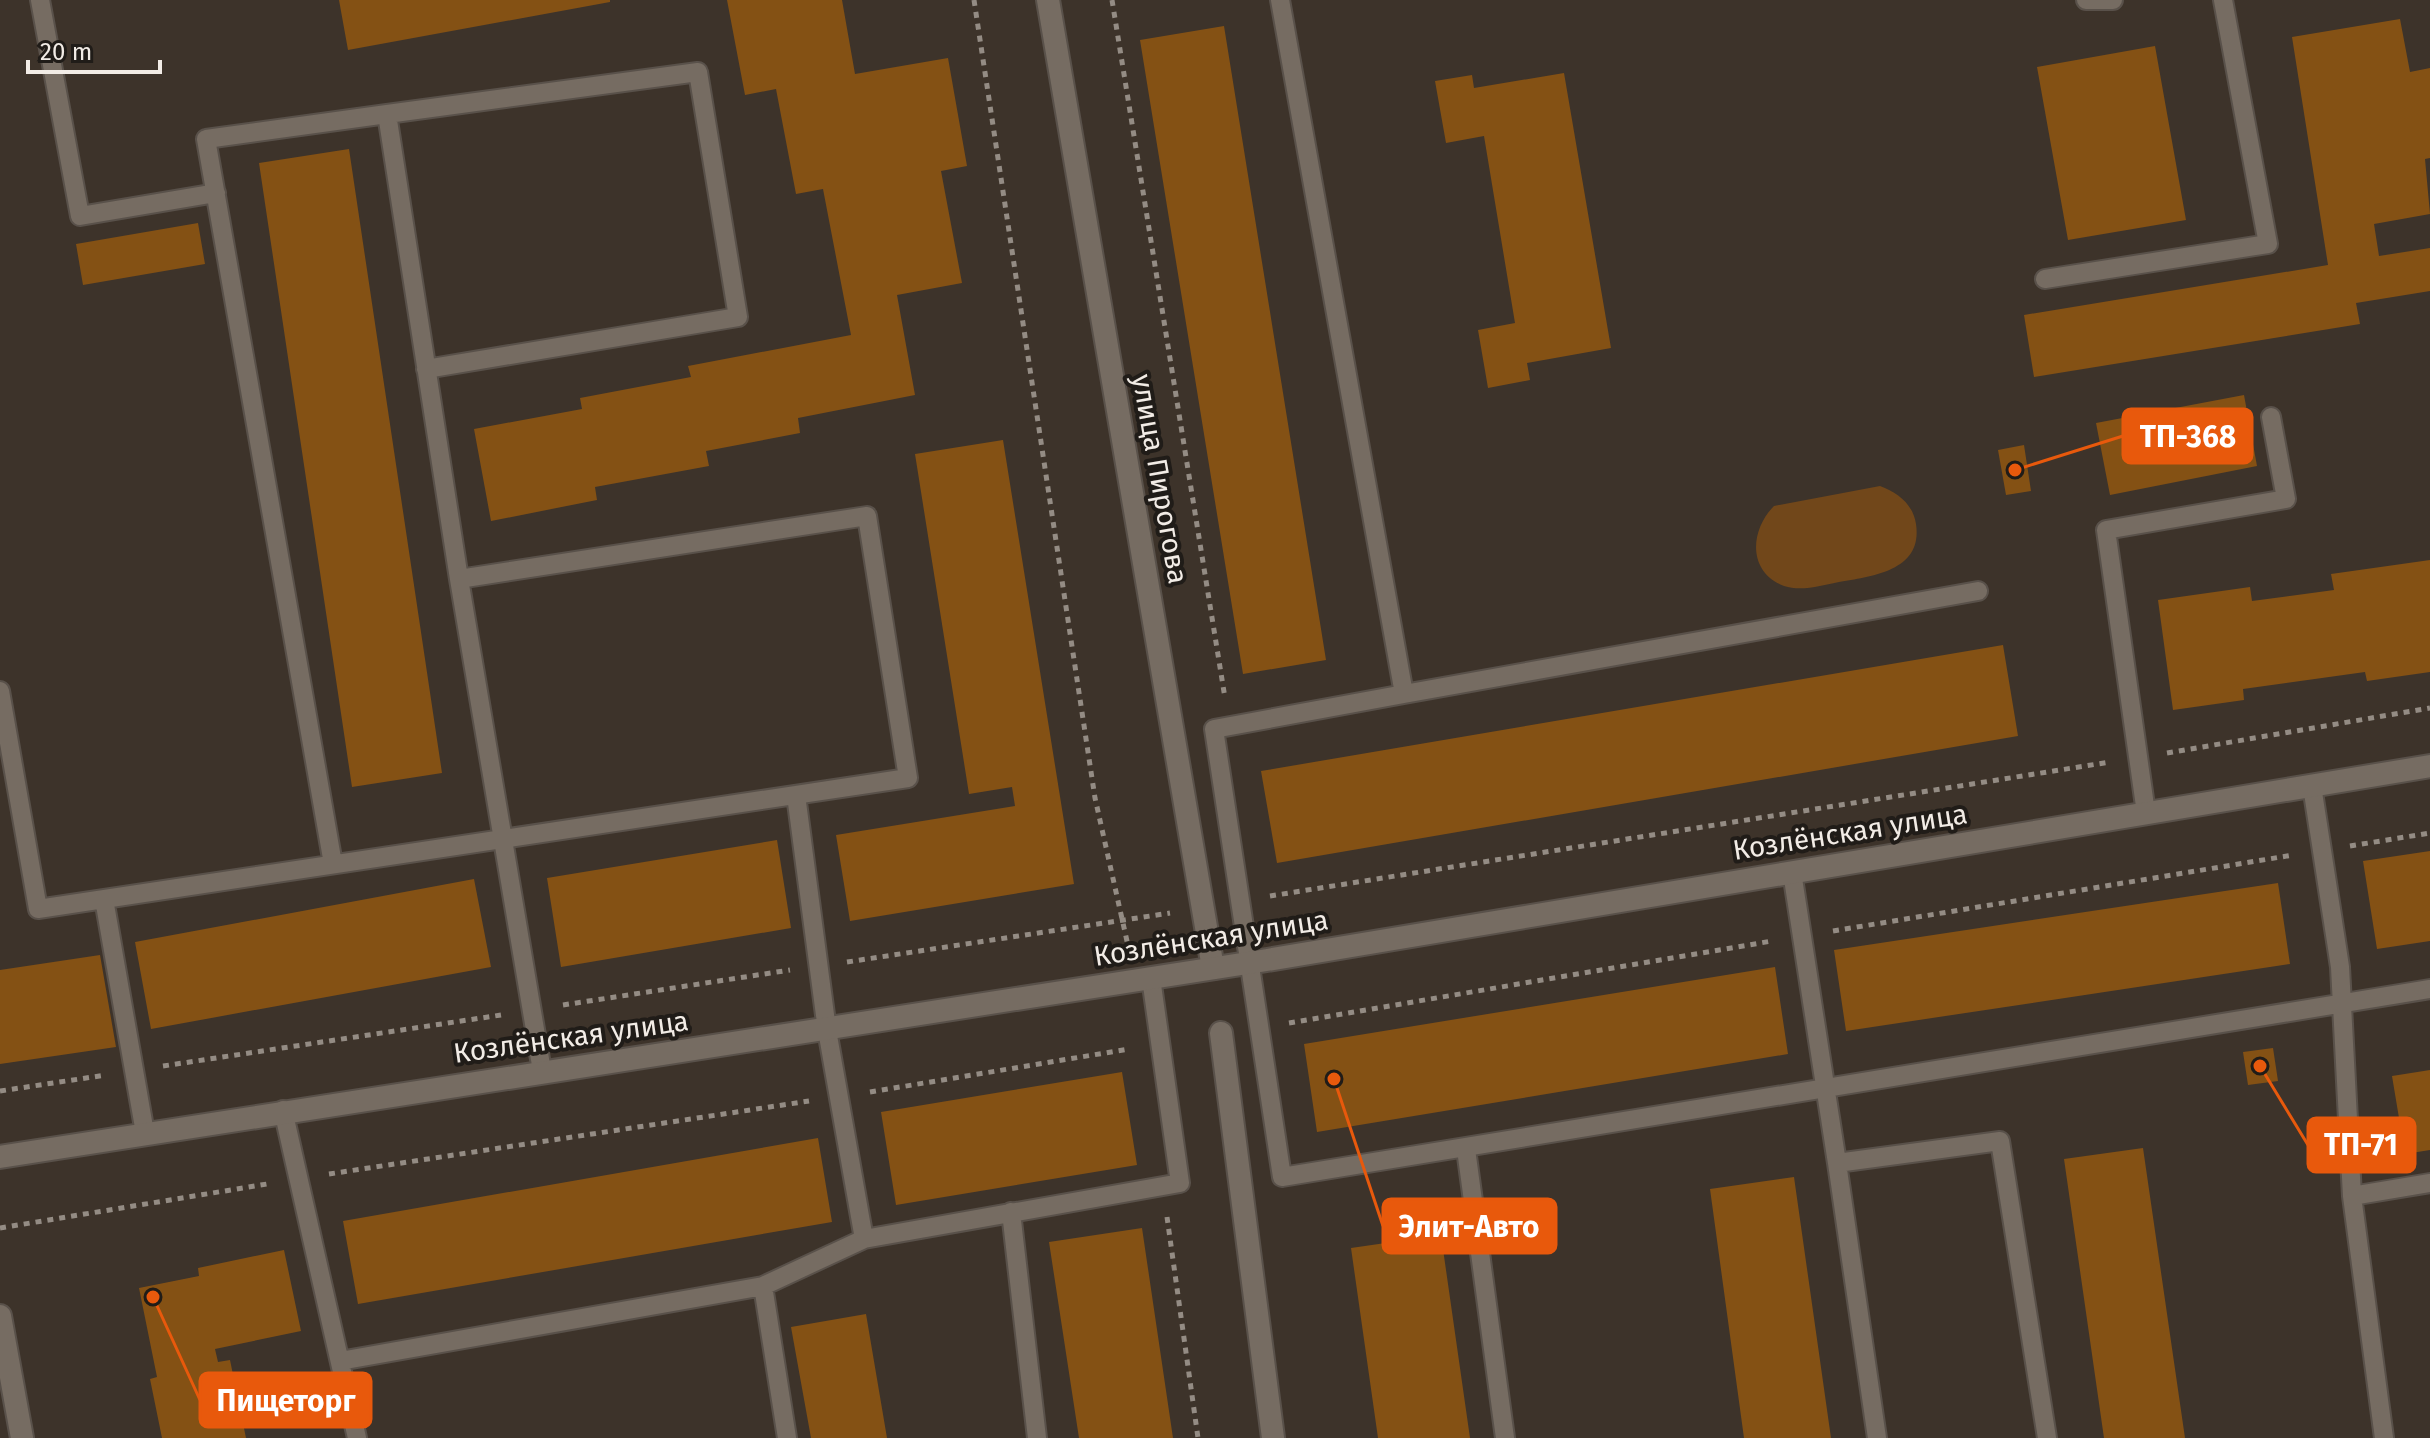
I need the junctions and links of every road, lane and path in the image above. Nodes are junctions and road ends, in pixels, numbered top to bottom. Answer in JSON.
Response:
{"nodes":[{"id":1,"x":40,"y":0,"type":"edge"},
{"id":2,"x":974,"y":0,"type":"edge"},
{"id":3,"x":1048,"y":0,"type":"edge"},
{"id":4,"x":1112,"y":0,"type":"edge"},
{"id":5,"x":1280,"y":0,"type":"edge"},
{"id":6,"x":2086,"y":0,"type":"edge"},
{"id":7,"x":2113,"y":0,"type":"edge"},
{"id":8,"x":2223,"y":0,"type":"edge"},
{"id":9,"x":387,"y":114,"type":"junction"},
{"id":10,"x":216,"y":193,"type":"junction"},
{"id":11,"x":2045,"y":279,"type":"dead end"},
{"id":12,"x":426,"y":369,"type":"junction"},
{"id":13,"x":2271,"y":417,"type":"dead end"},
{"id":14,"x":459,"y":579,"type":"junction"},
{"id":15,"x":1978,"y":591,"type":"dead end"},
{"id":16,"x":0,"y":691,"type":"edge"},
{"id":17,"x":1404,"y":694,"type":"junction"},
{"id":18,"x":2430,"y":708,"type":"edge"},
{"id":19,"x":1229,"y":727,"type":"junction"},
{"id":20,"x":2138,"y":758,"type":"junction"},
{"id":21,"x":2430,"y":766,"type":"edge"},
{"id":22,"x":2312,"y":786,"type":"junction"},
{"id":23,"x":796,"y":795,"type":"junction"},
{"id":24,"x":2146,"y":813,"type":"junction"},
{"id":25,"x":503,"y":839,"type":"junction"},
{"id":26,"x":333,"y":864,"type":"junction"},
{"id":27,"x":1792,"y":872,"type":"junction"},
{"id":28,"x":1257,"y":898,"type":"dead end"},
{"id":29,"x":104,"y":899,"type":"junction"},
{"id":30,"x":1202,"y":908,"type":"junction"},
{"id":31,"x":1124,"y":920,"type":"junction"},
{"id":32,"x":1251,"y":962,"type":"junction"},
{"id":33,"x":818,"y":966,"type":"junction"},
{"id":34,"x":1213,"y":968,"type":"junction"},
{"id":35,"x":1142,"y":980,"type":"junction"},
{"id":36,"x":2430,"y":989,"type":"edge"},
{"id":37,"x":2340,"y":1004,"type":"junction"},
{"id":38,"x":533,"y":1010,"type":"junction"},
{"id":39,"x":827,"y":1030,"type":"junction"},
{"id":40,"x":1221,"y":1033,"type":"dead end"},
{"id":41,"x":1161,"y":1044,"type":"junction"},
{"id":42,"x":134,"y":1070,"type":"junction"},
{"id":43,"x":542,"y":1071,"type":"junction"},
{"id":44,"x":1825,"y":1087,"type":"junction"},
{"id":45,"x":0,"y":1091,"type":"edge"},
{"id":46,"x":840,"y":1097,"type":"junction"},
{"id":47,"x":283,"y":1110,"type":"junction"},
{"id":48,"x":145,"y":1133,"type":"junction"},
{"id":49,"x":1466,"y":1149,"type":"junction"},
{"id":50,"x":0,"y":1157,"type":"edge"},
{"id":51,"x":1837,"y":1163,"type":"junction"},
{"id":52,"x":300,"y":1178,"type":"junction"},
{"id":53,"x":2430,"y":1183,"type":"edge"},
{"id":54,"x":1163,"y":1186,"type":"junction"},
{"id":55,"x":2352,"y":1196,"type":"junction"},
{"id":56,"x":1011,"y":1212,"type":"junction"},
{"id":57,"x":0,"y":1228,"type":"edge"},
{"id":58,"x":864,"y":1239,"type":"junction"},
{"id":59,"x":763,"y":1286,"type":"junction"},
{"id":60,"x":0,"y":1316,"type":"edge"},
{"id":61,"x":340,"y":1361,"type":"junction"},
{"id":62,"x":22,"y":1438,"type":"edge"},
{"id":63,"x":357,"y":1438,"type":"edge"},
{"id":64,"x":787,"y":1438,"type":"edge"},
{"id":65,"x":1037,"y":1438,"type":"edge"},
{"id":66,"x":1198,"y":1438,"type":"edge"},
{"id":67,"x":1273,"y":1438,"type":"edge"},
{"id":68,"x":1505,"y":1438,"type":"edge"},
{"id":69,"x":1877,"y":1438,"type":"edge"},
{"id":70,"x":2047,"y":1438,"type":"edge"},
{"id":71,"x":2384,"y":1438,"type":"edge"}],
"edges":[{"from":1,"to":10,"type":"lane"},
{"from":2,"to":31,"type":"path"},
{"from":3,"to":30,"type":"street","name":"улица Пирогова"},
{"from":4,"to":19,"type":"path"},
{"from":5,"to":17,"type":"lane"},
{"from":6,"to":7,"type":"lane"},
{"from":8,"to":11,"type":"lane"},
{"from":9,"to":10,"type":"lane"},
{"from":9,"to":12,"type":"lane"},
{"from":9,"to":12,"type":"lane"},
{"from":10,"to":26,"type":"lane"},
{"from":12,"to":14,"type":"lane"},
{"from":13,"to":20,"type":"lane"},
{"from":14,"to":23,"type":"lane"},
{"from":14,"to":25,"type":"lane"},
{"from":15,"to":17,"type":"lane"},
{"from":16,"to":29,"type":"lane"},
{"from":17,"to":19,"type":"lane"},
{"from":18,"to":20,"type":"path"},
{"from":19,"to":32,"type":"lane"},
{"from":20,"to":24,"type":"lane"},
{"from":20,"to":28,"type":"path"},
{"from":21,"to":22,"type":"street","name":"Козлёнская улица"},
{"from":22,"to":24,"type":"street","name":"Козлёнская улица"},
{"from":22,"to":37,"type":"lane"},
{"from":23,"to":25,"type":"lane"},
{"from":23,"to":33,"type":"lane"},
{"from":24,"to":27,"type":"street","name":"Козлёнская улица"},
{"from":25,"to":26,"type":"lane"},
{"from":25,"to":38,"type":"lane"},
{"from":26,"to":29,"type":"lane"},
{"from":27,"to":32,"type":"street","name":"Козлёнская улица"},
{"from":27,"to":44,"type":"lane"},
{"from":29,"to":42,"type":"lane"},
{"from":30,"to":31,"type":"path"},
{"from":30,"to":34,"type":"street","name":"улица Пирогова"},
{"from":31,"to":33,"type":"path"},
{"from":31,"to":35,"type":"path"},
{"from":32,"to":34,"type":"street","name":"Козлёнская улица"},
{"from":32,"to":49,"type":"lane"},
{"from":33,"to":38,"type":"path"},
{"from":33,"to":39,"type":"lane"},
{"from":34,"to":35,"type":"street","name":"Козлёнская улица"},
{"from":35,"to":39,"type":"street","name":"Козлёнская улица"},
{"from":35,"to":41,"type":"lane"},
{"from":36,"to":37,"type":"lane"},
{"from":37,"to":44,"type":"lane"},
{"from":37,"to":55,"type":"lane"},
{"from":38,"to":42,"type":"path"},
{"from":38,"to":43,"type":"lane"},
{"from":39,"to":43,"type":"street","name":"Козлёнская улица"},
{"from":39,"to":46,"type":"lane"},
{"from":40,"to":67,"type":"street"},
{"from":41,"to":46,"type":"path"},
{"from":41,"to":54,"type":"lane"},
{"from":42,"to":45,"type":"path"},
{"from":42,"to":48,"type":"lane"},
{"from":43,"to":47,"type":"street","name":"Козлёнская улица"},
{"from":44,"to":49,"type":"lane"},
{"from":44,"to":51,"type":"lane"},
{"from":46,"to":52,"type":"path"},
{"from":46,"to":58,"type":"lane"},
{"from":47,"to":48,"type":"street","name":"Козлёнская улица"},
{"from":47,"to":52,"type":"lane"},
{"from":48,"to":50,"type":"street","name":"Козлёнская улица"},
{"from":49,"to":68,"type":"lane"},
{"from":51,"to":69,"type":"lane"},
{"from":51,"to":70,"type":"lane"},
{"from":52,"to":57,"type":"path"},
{"from":52,"to":61,"type":"lane"},
{"from":53,"to":55,"type":"lane"},
{"from":54,"to":56,"type":"lane"},
{"from":54,"to":66,"type":"path"},
{"from":55,"to":71,"type":"lane"},
{"from":56,"to":58,"type":"lane"},
{"from":56,"to":65,"type":"lane"},
{"from":58,"to":59,"type":"lane"},
{"from":59,"to":61,"type":"lane"},
{"from":59,"to":64,"type":"lane"},
{"from":60,"to":62,"type":"street"},
{"from":61,"to":63,"type":"lane"}]}
